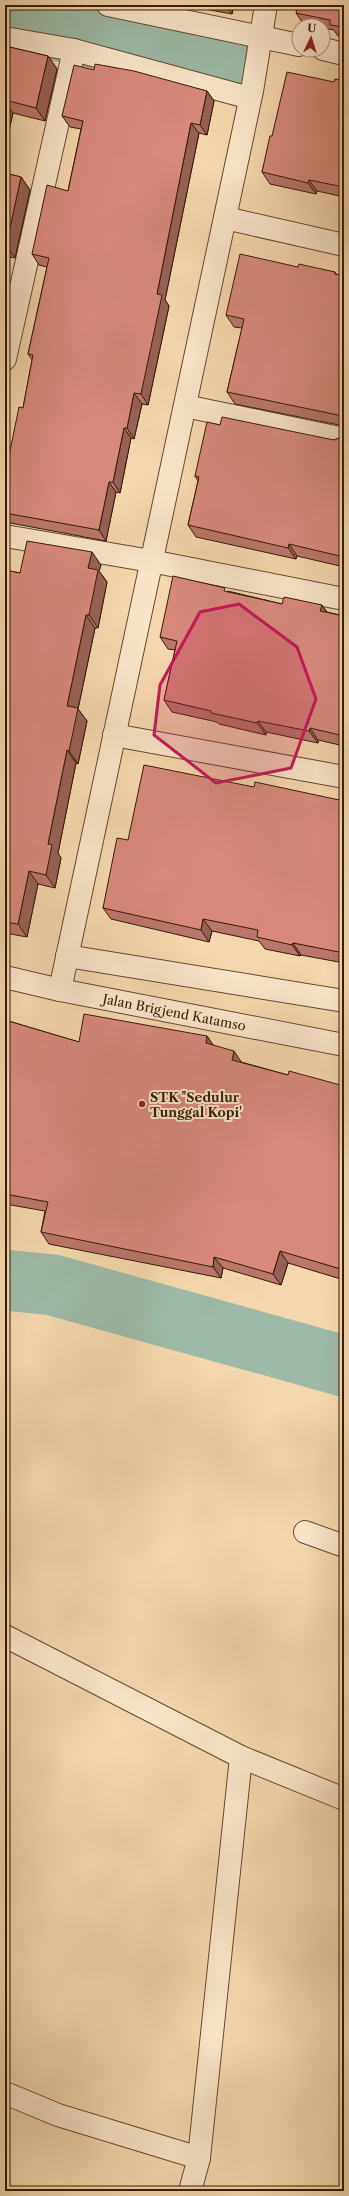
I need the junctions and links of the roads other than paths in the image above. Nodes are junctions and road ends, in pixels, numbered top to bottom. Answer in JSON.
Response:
{"nodes":[{"id":1,"x":108,"y":5,"type":"edge"},
{"id":2,"x":266,"y":5,"type":"edge"},
{"id":3,"x":5,"y":38,"type":"edge"},
{"id":4,"x":261,"y":41,"type":"junction"},
{"id":5,"x":291,"y":44,"type":"edge"},
{"id":6,"x":74,"y":50,"type":"junction"},
{"id":7,"x":331,"y":51,"type":"edge"},
{"id":8,"x":344,"y":54,"type":"edge"},
{"id":9,"x":251,"y":94,"type":"junction"},
{"id":10,"x":225,"y":218,"type":"junction"},
{"id":11,"x":344,"y":245,"type":"edge"},
{"id":12,"x":5,"y":359,"type":"edge"},
{"id":13,"x":185,"y":406,"type":"junction"},
{"id":14,"x":344,"y":439,"type":"edge"},
{"id":15,"x":5,"y":536,"type":"edge"},
{"id":16,"x":151,"y":561,"type":"junction"},
{"id":17,"x":344,"y":600,"type":"edge"},
{"id":18,"x":114,"y":735,"type":"junction"},
{"id":19,"x":344,"y":777,"type":"edge"},
{"id":20,"x":66,"y":956,"type":"junction"},
{"id":21,"x":5,"y":977,"type":"edge"},
{"id":22,"x":60,"y":990,"type":"junction"},
{"id":23,"x":344,"y":1001,"type":"edge"},
{"id":24,"x":344,"y":1045,"type":"edge"},
{"id":25,"x":305,"y":1532,"type":"dead end"},
{"id":26,"x":344,"y":1546,"type":"edge"},
{"id":27,"x":5,"y":1636,"type":"edge"},
{"id":28,"x":241,"y":1757,"type":"junction"},
{"id":29,"x":344,"y":1800,"type":"edge"},
{"id":30,"x":5,"y":2093,"type":"edge"},
{"id":31,"x":199,"y":2158,"type":"junction"},
{"id":32,"x":190,"y":2191,"type":"edge"}],
"edges":[{"from":1,"to":4,"type":"street"},
{"from":2,"to":4,"type":"street"},
{"from":3,"to":6,"type":"street"},
{"from":4,"to":5,"type":"street"},
{"from":4,"to":9,"type":"street"},
{"from":6,"to":9,"type":"street"},
{"from":6,"to":12,"type":"street"},
{"from":7,"to":8,"type":"street"},
{"from":9,"to":10,"type":"street"},
{"from":10,"to":11,"type":"street"},
{"from":10,"to":13,"type":"street"},
{"from":13,"to":14,"type":"street"},
{"from":13,"to":16,"type":"street"},
{"from":15,"to":16,"type":"street"},
{"from":16,"to":17,"type":"street"},
{"from":16,"to":18,"type":"street"},
{"from":18,"to":19,"type":"street"},
{"from":18,"to":20,"type":"street"},
{"from":20,"to":22,"type":"street"},
{"from":20,"to":23,"type":"street"},
{"from":21,"to":22,"type":"street","name":"Jalan Brigjend Katamso"},
{"from":22,"to":24,"type":"street","name":"Jalan Brigjend Katamso"},
{"from":25,"to":26,"type":"street"},
{"from":27,"to":28,"type":"street"},
{"from":28,"to":29,"type":"street"},
{"from":28,"to":31,"type":"street"},
{"from":30,"to":31,"type":"street"},
{"from":31,"to":32,"type":"street"}]}
